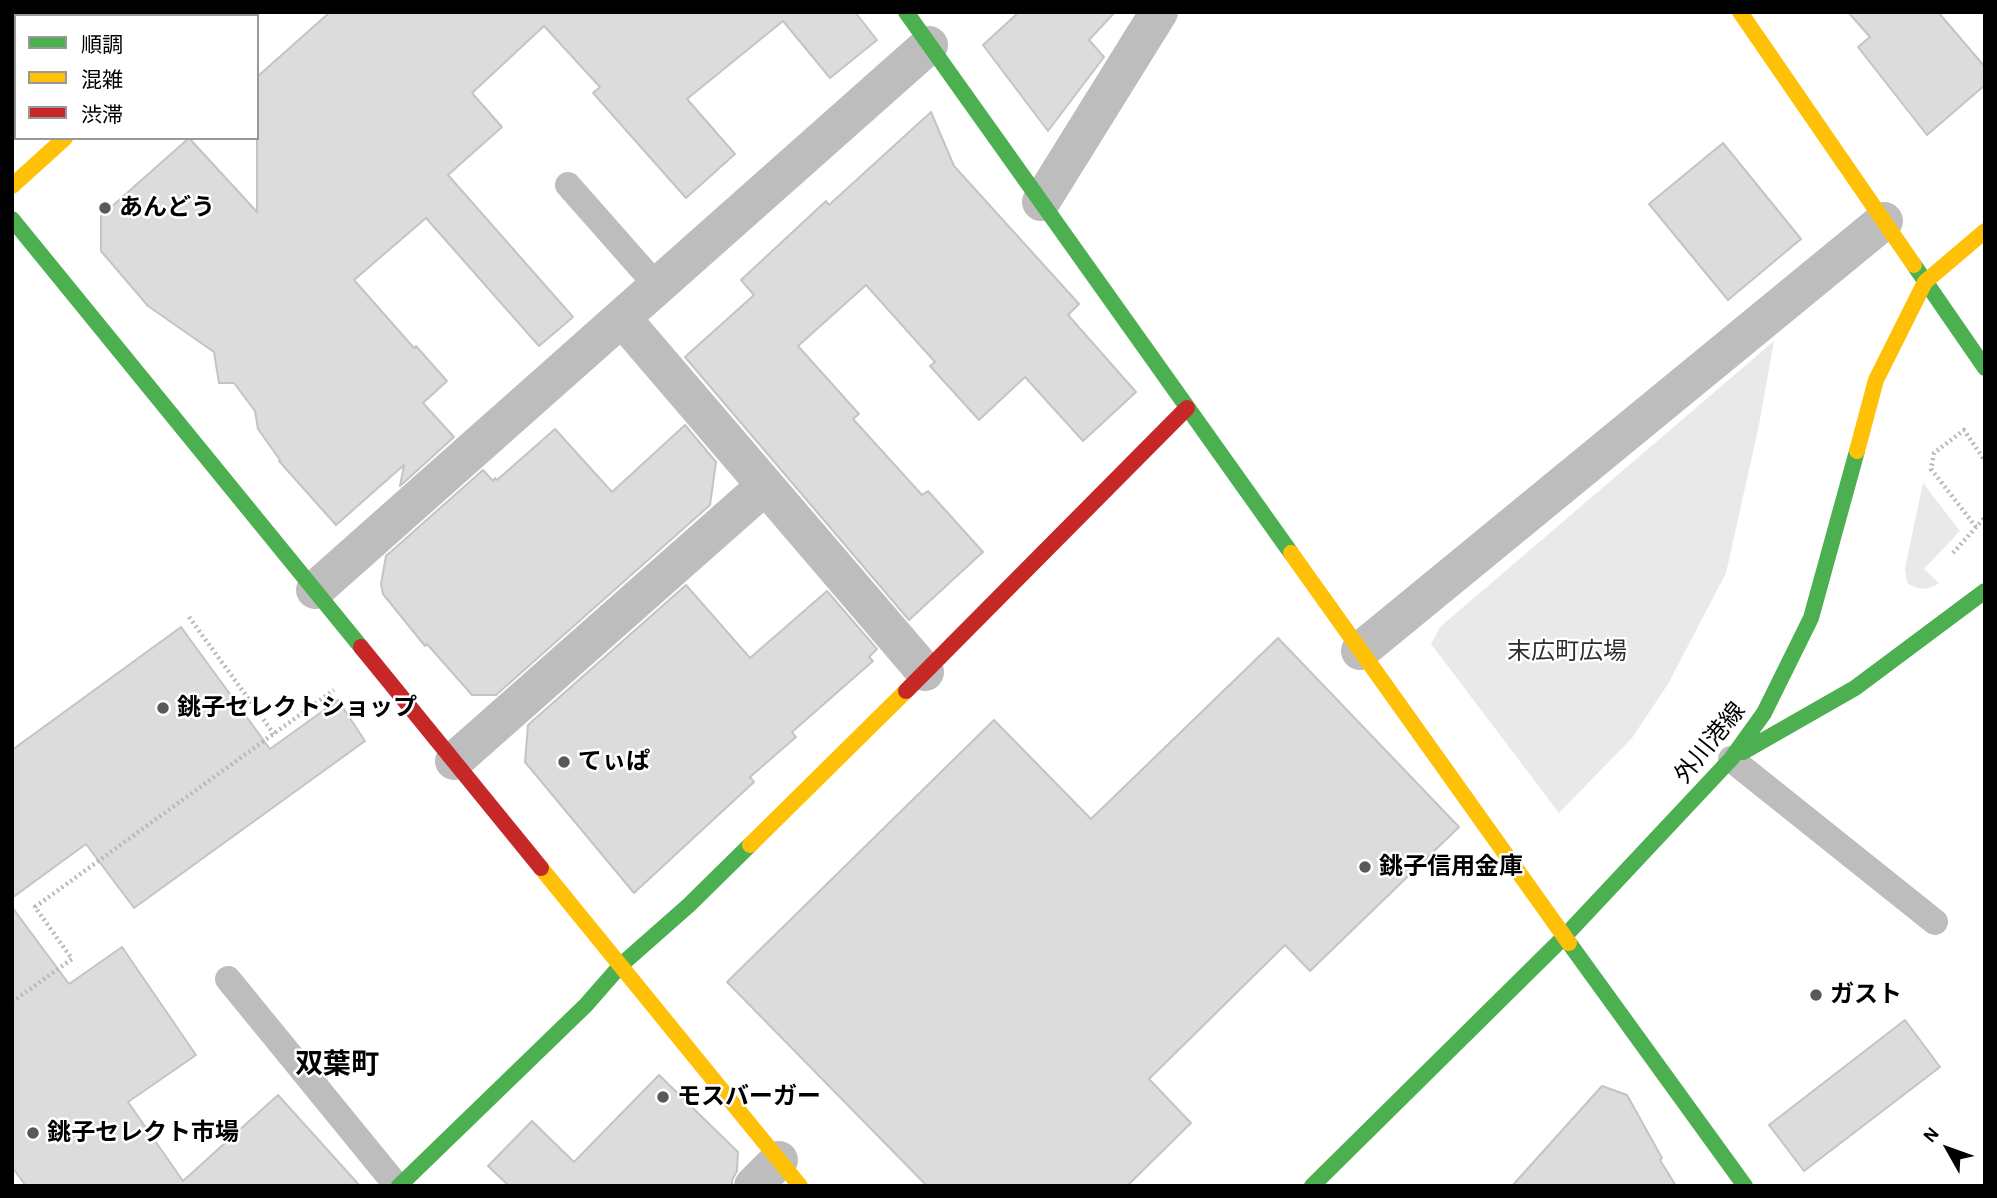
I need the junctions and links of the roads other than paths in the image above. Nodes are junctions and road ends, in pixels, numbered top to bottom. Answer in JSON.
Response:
{"nodes":[{"id":1,"x":906,"y":12,"type":"edge"},
{"id":2,"x":1159,"y":12,"type":"edge"},
{"id":3,"x":1740,"y":12,"type":"edge"},
{"id":4,"x":929,"y":45,"type":"junction"},
{"id":5,"x":63,"y":140,"type":"edge"},
{"id":6,"x":568,"y":185,"type":"dead end"},
{"id":7,"x":12,"y":186,"type":"edge"},
{"id":8,"x":1041,"y":202,"type":"junction"},
{"id":9,"x":12,"y":219,"type":"edge"},
{"id":10,"x":1884,"y":221,"type":"junction"},
{"id":11,"x":1985,"y":231,"type":"edge"},
{"id":12,"x":1926,"y":282,"type":"junction"},
{"id":13,"x":657,"y":286,"type":"junction"},
{"id":14,"x":622,"y":318,"type":"junction"},
{"id":15,"x":1985,"y":368,"type":"edge"},
{"id":16,"x":1187,"y":408,"type":"junction"},
{"id":17,"x":765,"y":486,"type":"junction"},
{"id":18,"x":315,"y":590,"type":"junction"},
{"id":19,"x":1985,"y":590,"type":"edge"},
{"id":20,"x":1360,"y":651,"type":"junction"},
{"id":21,"x":925,"y":672,"type":"junction"},
{"id":22,"x":1731,"y":759,"type":"junction"},
{"id":23,"x":454,"y":761,"type":"junction"},
{"id":24,"x":1935,"y":922,"type":"dead end"},
{"id":25,"x":1564,"y":937,"type":"junction"},
{"id":26,"x":621,"y":965,"type":"junction"},
{"id":27,"x":228,"y":979,"type":"dead end"},
{"id":28,"x":777,"y":1177,"type":"edge"},
{"id":29,"x":398,"y":1186,"type":"edge"},
{"id":30,"x":1312,"y":1186,"type":"edge"},
{"id":31,"x":1745,"y":1186,"type":"edge"}],
"edges":[{"from":1,"to":4,"type":"street"},
{"from":2,"to":8,"type":"street"},
{"from":3,"to":10,"type":"street"},
{"from":4,"to":8,"type":"street"},
{"from":4,"to":13,"type":"street"},
{"from":5,"to":7,"type":"street"},
{"from":6,"to":13,"type":"lane"},
{"from":8,"to":16,"type":"street"},
{"from":9,"to":18,"type":"street"},
{"from":10,"to":12,"type":"street"},
{"from":10,"to":20,"type":"street"},
{"from":11,"to":12,"type":"street","name":"外川港線"},
{"from":12,"to":15,"type":"street"},
{"from":12,"to":22,"type":"street","name":"外川港線"},
{"from":13,"to":14,"type":"street"},
{"from":14,"to":17,"type":"street"},
{"from":14,"to":18,"type":"street"},
{"from":16,"to":20,"type":"street"},
{"from":16,"to":21,"type":"street"},
{"from":17,"to":21,"type":"street"},
{"from":17,"to":23,"type":"street"},
{"from":18,"to":23,"type":"street"},
{"from":19,"to":22,"type":"street"},
{"from":20,"to":25,"type":"street"},
{"from":21,"to":26,"type":"street"},
{"from":22,"to":24,"type":"lane"},
{"from":22,"to":25,"type":"street","name":"外川港線"},
{"from":23,"to":26,"type":"street"},
{"from":25,"to":30,"type":"street","name":"外川港線"},
{"from":25,"to":31,"type":"street"},
{"from":26,"to":28,"type":"street"},
{"from":26,"to":29,"type":"street"},
{"from":27,"to":29,"type":"lane"}]}
